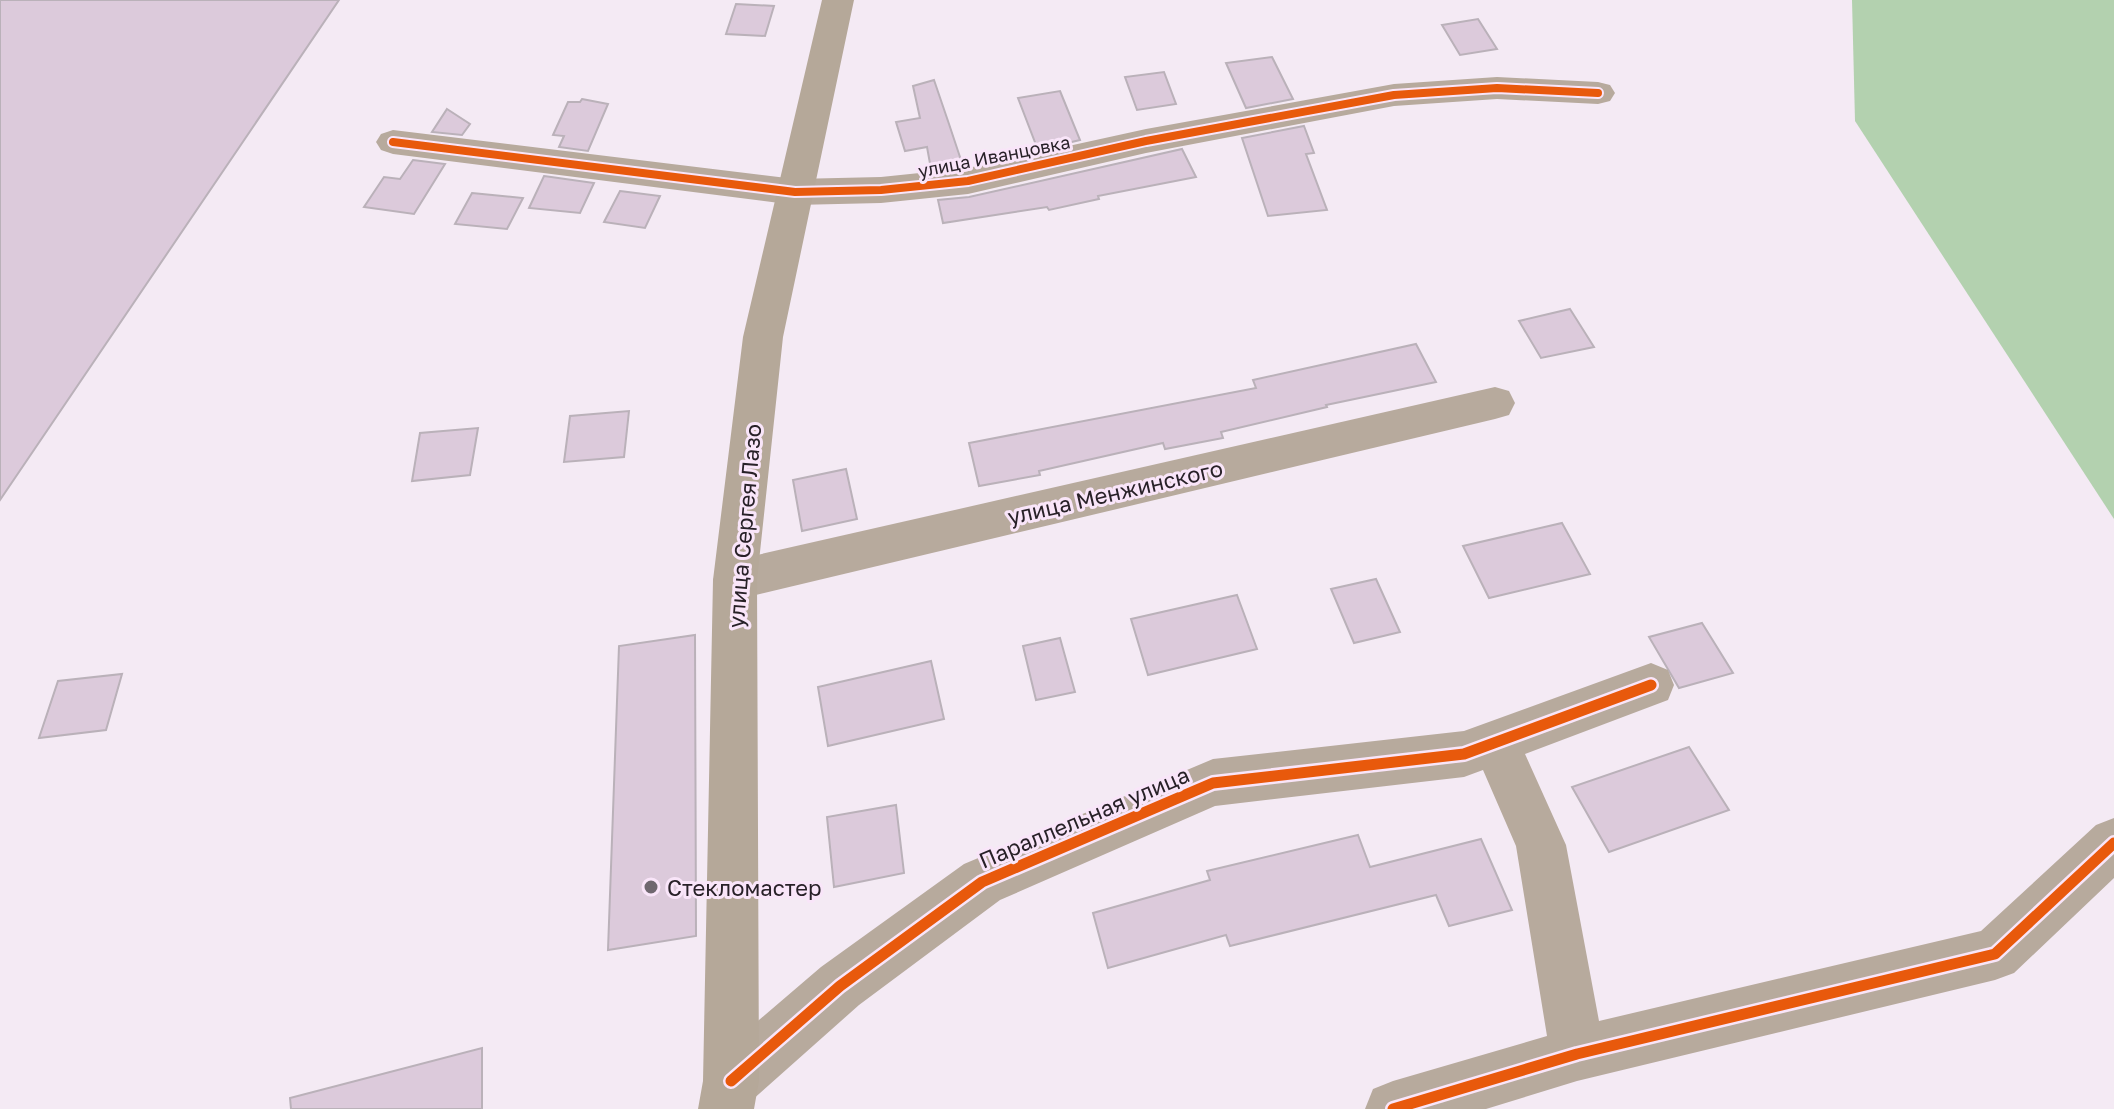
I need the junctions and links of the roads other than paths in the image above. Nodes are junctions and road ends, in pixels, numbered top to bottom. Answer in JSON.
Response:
{"nodes":[{"id":1,"x":838,"y":0,"type":"edge"},
{"id":2,"x":1598,"y":93,"type":"dead end"},
{"id":3,"x":393,"y":142,"type":"dead end"},
{"id":4,"x":795,"y":192,"type":"junction"},
{"id":5,"x":1495,"y":403,"type":"dead end"},
{"id":6,"x":735,"y":580,"type":"junction"},
{"id":7,"x":1651,"y":685,"type":"dead end"},
{"id":8,"x":1496,"y":744,"type":"junction"},
{"id":9,"x":2114,"y":843,"type":"edge"},
{"id":10,"x":1577,"y":1054,"type":"junction"},
{"id":11,"x":728,"y":1095,"type":"edge"},
{"id":12,"x":1393,"y":1109,"type":"edge"}],
"edges":[{"from":1,"to":4,"type":"main road","name":"улица Сергея Лазо"},
{"from":2,"to":4,"type":"street","name":"улица Иванцовка"},
{"from":3,"to":4,"type":"street","name":"улица Иванцовка"},
{"from":4,"to":6,"type":"main road","name":"улица Сергея Лазо"},
{"from":5,"to":6,"type":"street","name":"улица Менжинского"},
{"from":6,"to":11,"type":"main road","name":"улица Сергея Лазо"},
{"from":7,"to":8,"type":"street","name":"Параллельная улица"},
{"from":8,"to":10,"type":"street"},
{"from":8,"to":11,"type":"street","name":"Параллельная улица"},
{"from":9,"to":10,"type":"street"},
{"from":10,"to":12,"type":"street"}]}
